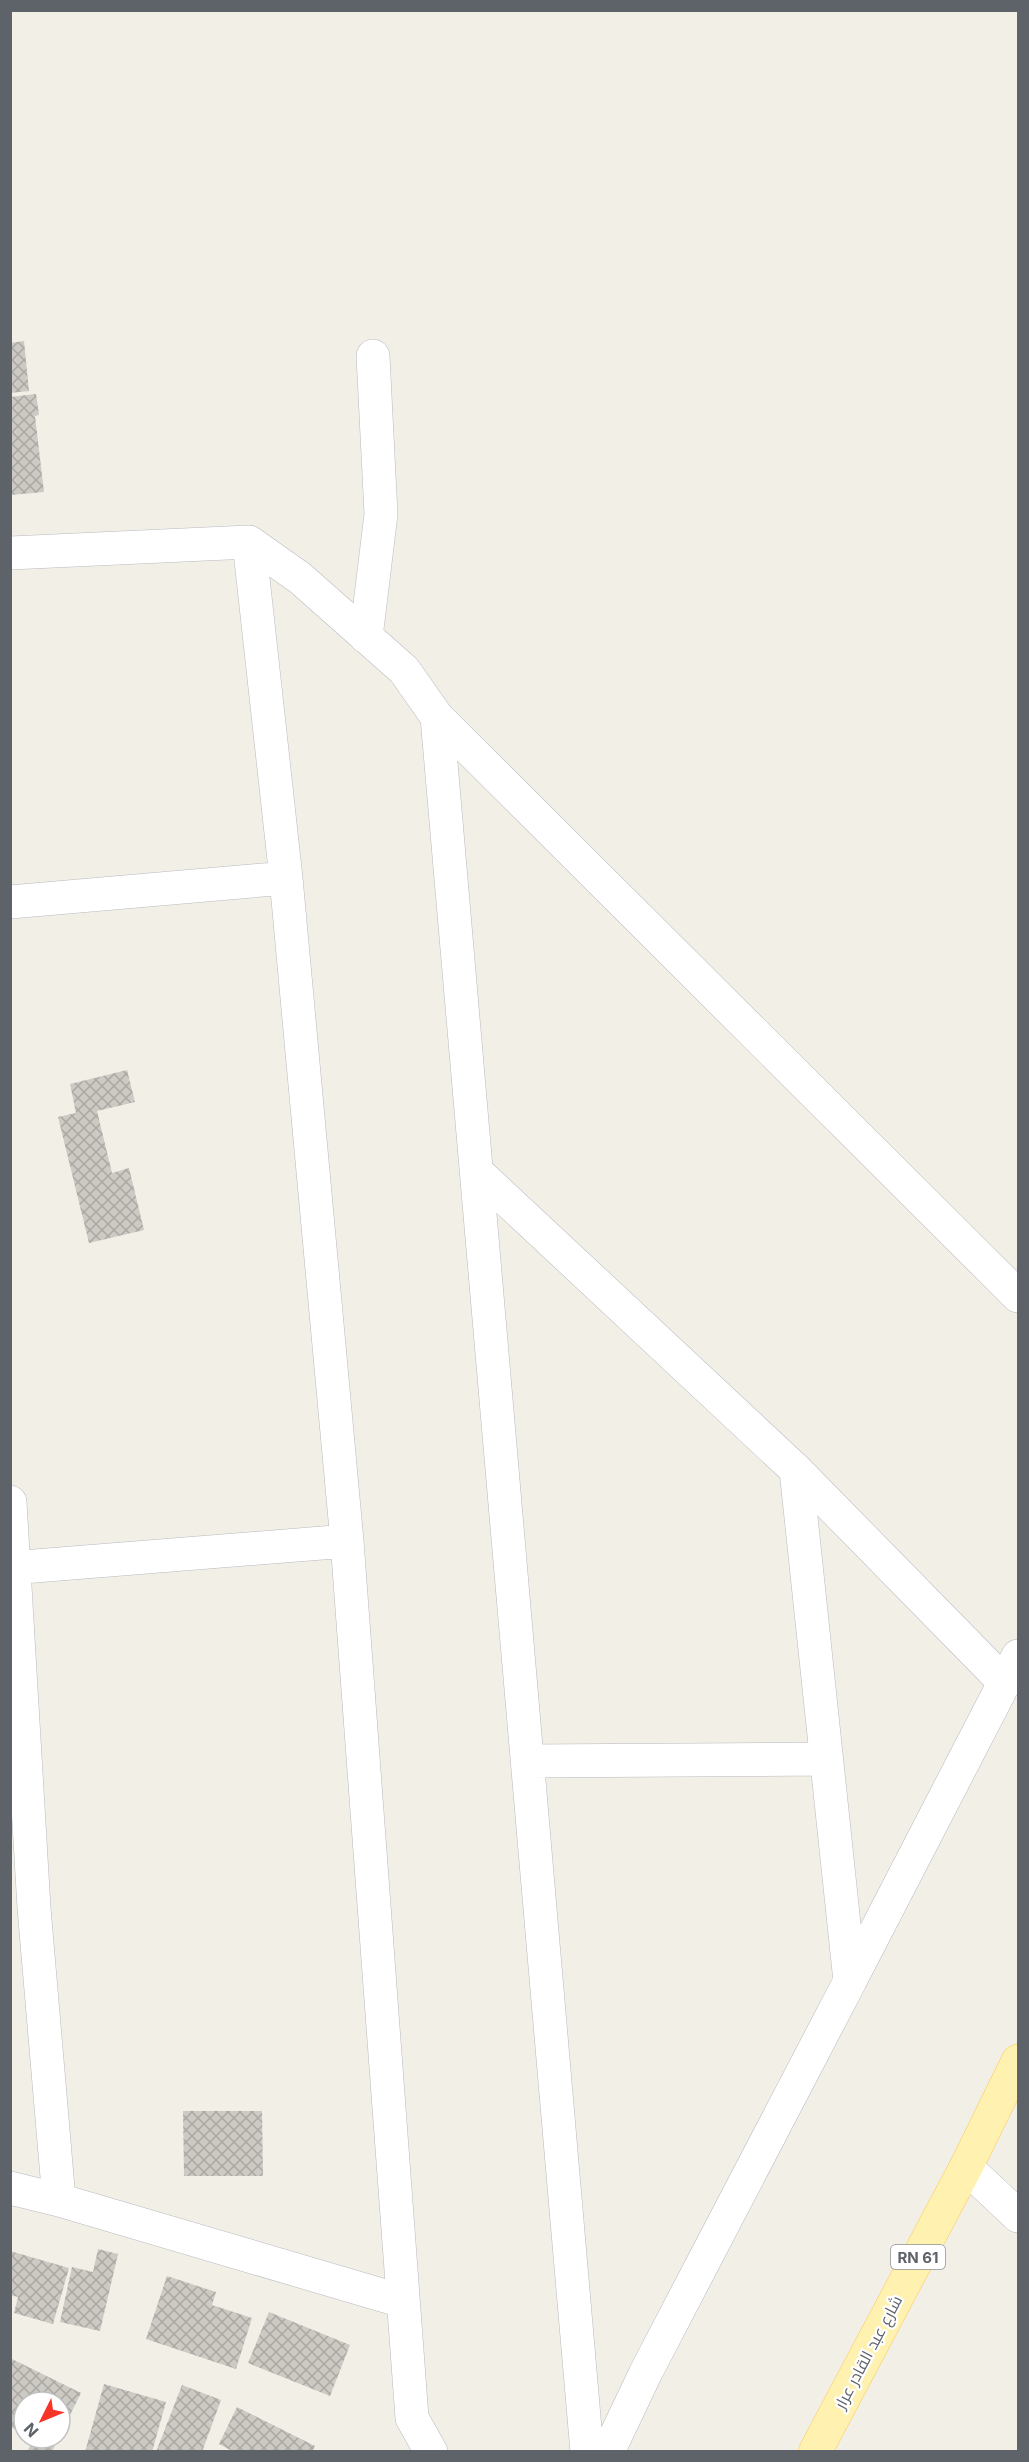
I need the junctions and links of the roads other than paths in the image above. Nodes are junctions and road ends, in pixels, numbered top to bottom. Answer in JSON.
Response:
{"nodes":[{"id":1,"x":373,"y":356,"type":"dead end"},
{"id":2,"x":249,"y":542,"type":"junction"},
{"id":3,"x":10,"y":553,"type":"edge"},
{"id":4,"x":366,"y":637,"type":"junction"},
{"id":5,"x":437,"y":717,"type":"junction"},
{"id":6,"x":286,"y":878,"type":"junction"},
{"id":7,"x":10,"y":902,"type":"edge"},
{"id":8,"x":477,"y":1172,"type":"junction"},
{"id":9,"x":1018,"y":1296,"type":"edge"},
{"id":10,"x":796,"y":1470,"type":"junction"},
{"id":11,"x":10,"y":1502,"type":"edge"},
{"id":12,"x":347,"y":1541,"type":"junction"},
{"id":13,"x":13,"y":1568,"type":"edge"},
{"id":14,"x":1012,"y":1670,"type":"edge"},
{"id":15,"x":826,"y":1759,"type":"junction"},
{"id":16,"x":528,"y":1761,"type":"junction"},
{"id":17,"x":22,"y":1905,"type":"edge"},
{"id":18,"x":850,"y":1981,"type":"junction"},
{"id":19,"x":1018,"y":2061,"type":"edge"},
{"id":20,"x":966,"y":2166,"type":"junction"},
{"id":21,"x":10,"y":2188,"type":"edge"},
{"id":22,"x":58,"y":2199,"type":"junction"},
{"id":23,"x":1018,"y":2216,"type":"edge"},
{"id":24,"x":402,"y":2301,"type":"junction"},
{"id":25,"x":431,"y":2451,"type":"edge"},
{"id":26,"x":587,"y":2451,"type":"edge"},
{"id":27,"x":608,"y":2451,"type":"edge"},
{"id":28,"x":815,"y":2451,"type":"edge"}],
"edges":[{"from":1,"to":4,"type":"street"},
{"from":2,"to":3,"type":"street"},
{"from":2,"to":4,"type":"street"},
{"from":2,"to":6,"type":"street"},
{"from":4,"to":5,"type":"street"},
{"from":5,"to":8,"type":"street"},
{"from":5,"to":9,"type":"street"},
{"from":6,"to":7,"type":"street"},
{"from":6,"to":12,"type":"street"},
{"from":8,"to":10,"type":"street"},
{"from":8,"to":16,"type":"street"},
{"from":10,"to":14,"type":"street"},
{"from":10,"to":15,"type":"street"},
{"from":11,"to":13,"type":"street"},
{"from":12,"to":13,"type":"street"},
{"from":12,"to":24,"type":"street"},
{"from":13,"to":17,"type":"street"},
{"from":14,"to":18,"type":"street"},
{"from":15,"to":16,"type":"street"},
{"from":15,"to":18,"type":"street"},
{"from":16,"to":26,"type":"street"},
{"from":17,"to":22,"type":"street"},
{"from":18,"to":27,"type":"street"},
{"from":19,"to":20,"type":"main road","name":"شارع عبد القادر عرار","number":"RN 61"},
{"from":20,"to":23,"type":"street"},
{"from":20,"to":28,"type":"main road","name":"شارع عبد القادر عرار","number":"RN 61"},
{"from":21,"to":22,"type":"street"},
{"from":22,"to":24,"type":"street"},
{"from":24,"to":25,"type":"street"}]}
